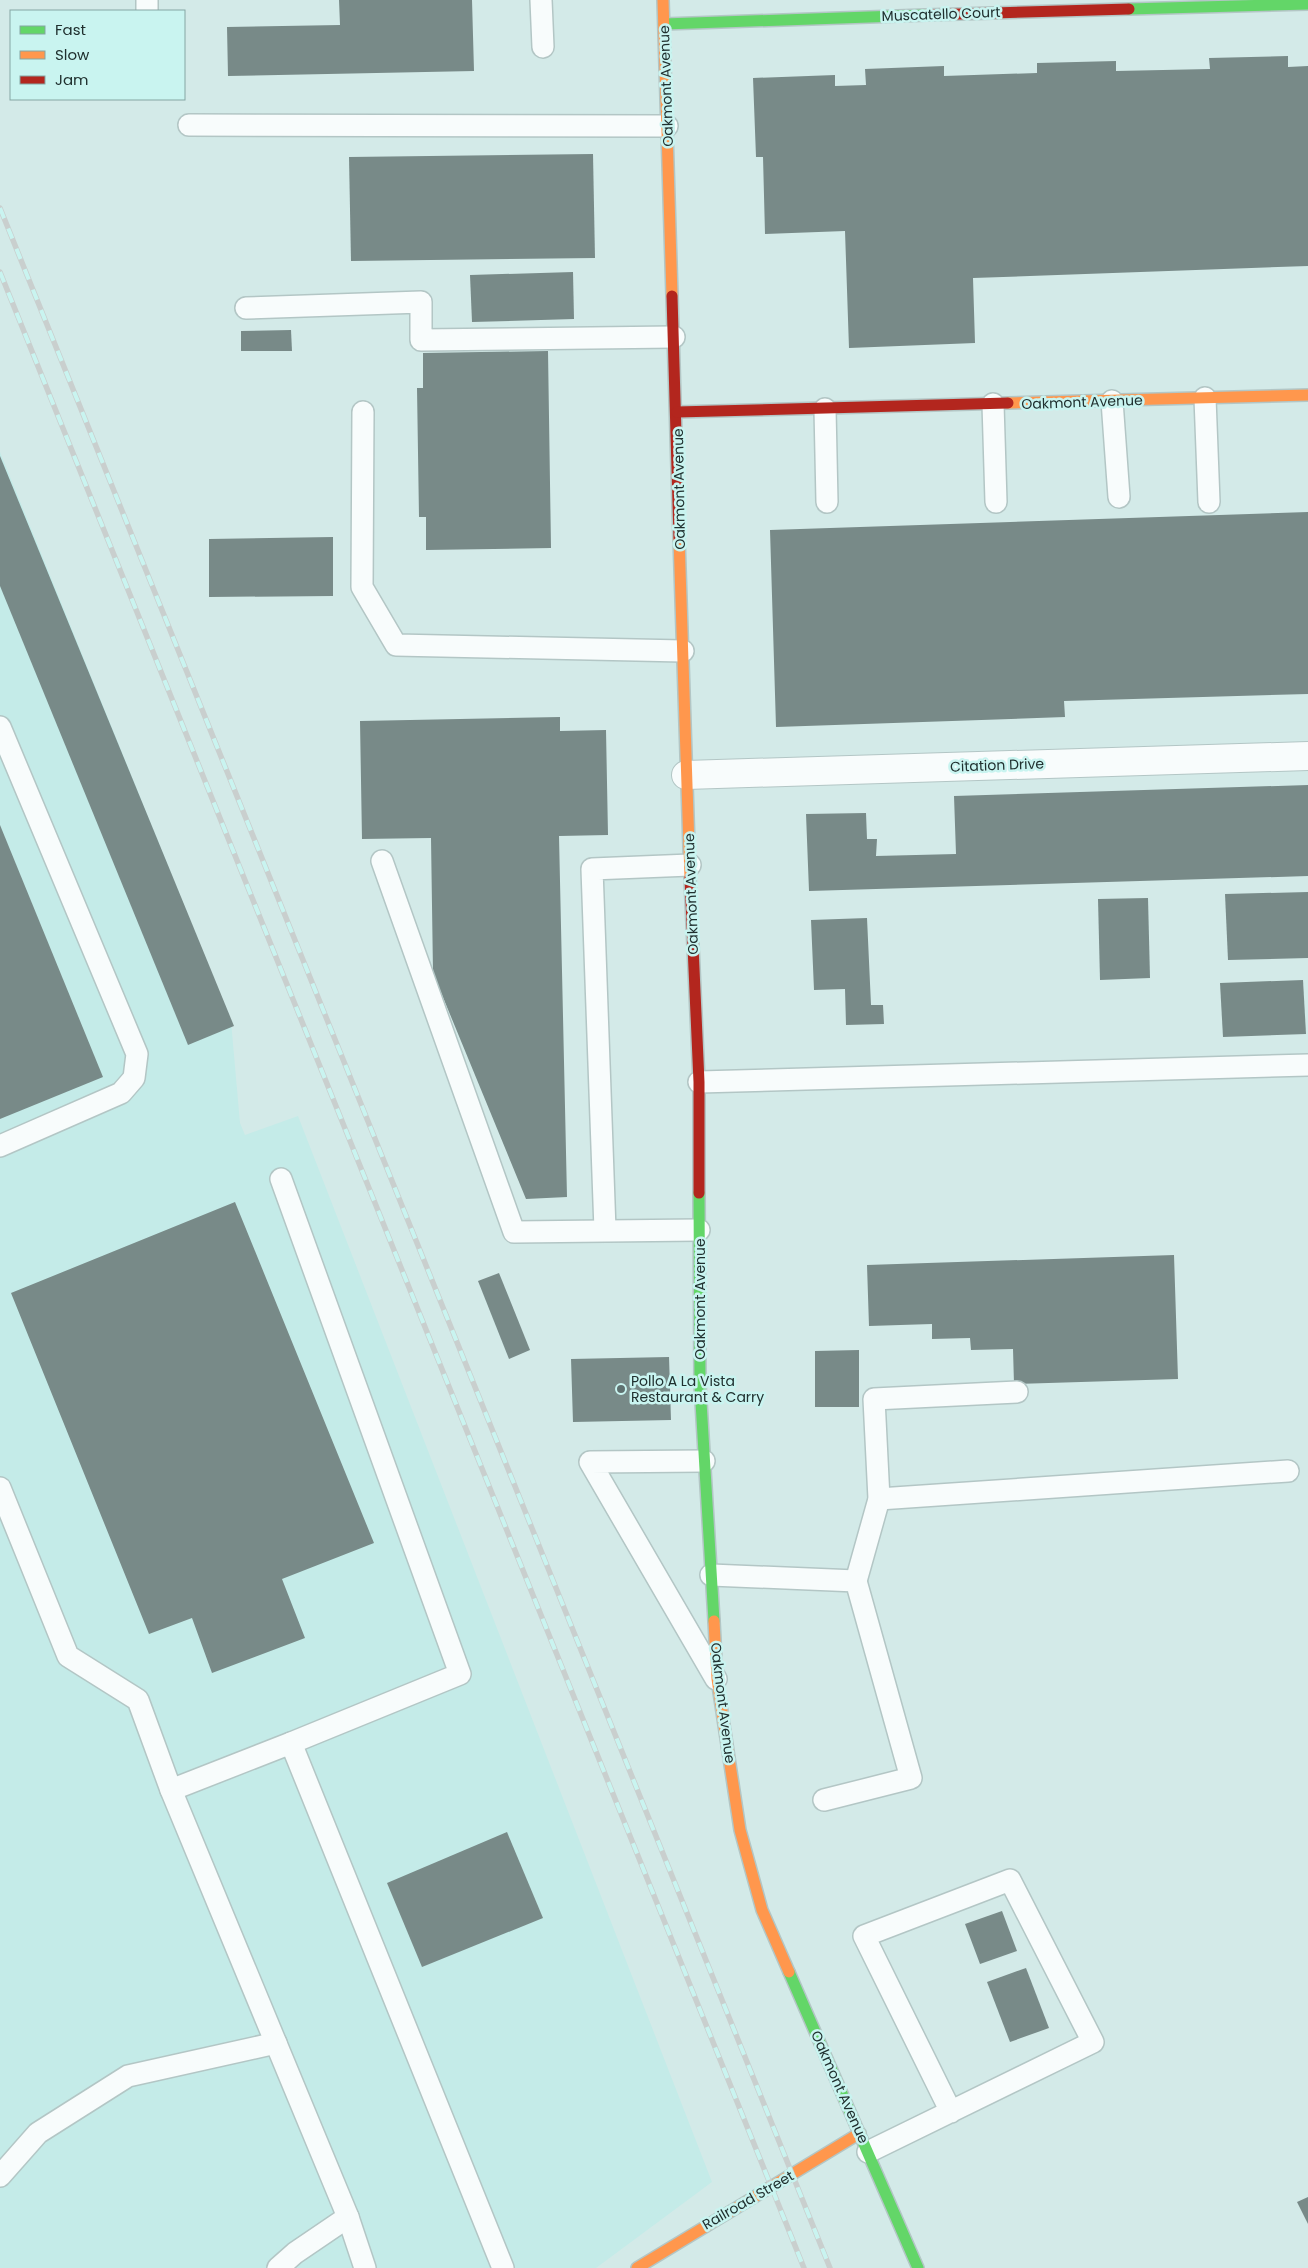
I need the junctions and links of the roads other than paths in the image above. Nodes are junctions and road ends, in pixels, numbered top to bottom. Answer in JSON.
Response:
{"nodes":[{"id":1,"x":541,"y":0,"type":"edge"},
{"id":2,"x":663,"y":0,"type":"edge"},
{"id":3,"x":1308,"y":4,"type":"edge"},
{"id":4,"x":664,"y":24,"type":"junction"},
{"id":5,"x":543,"y":47,"type":"dead end"},
{"id":6,"x":189,"y":125,"type":"dead end"},
{"id":7,"x":667,"y":126,"type":"junction"},
{"id":8,"x":246,"y":308,"type":"dead end"},
{"id":9,"x":674,"y":337,"type":"junction"},
{"id":10,"x":1308,"y":396,"type":"edge"},
{"id":11,"x":1205,"y":398,"type":"junction"},
{"id":12,"x":1112,"y":401,"type":"junction"},
{"id":13,"x":992,"y":404,"type":"junction"},
{"id":14,"x":825,"y":409,"type":"junction"},
{"id":15,"x":362,"y":412,"type":"dead end"},
{"id":16,"x":677,"y":412,"type":"junction"},
{"id":17,"x":1119,"y":496,"type":"dead end"},
{"id":18,"x":828,"y":502,"type":"dead end"},
{"id":19,"x":996,"y":502,"type":"dead end"},
{"id":20,"x":1209,"y":502,"type":"dead end"},
{"id":21,"x":683,"y":651,"type":"junction"},
{"id":22,"x":0,"y":727,"type":"edge"},
{"id":23,"x":1308,"y":756,"type":"edge"},
{"id":24,"x":686,"y":775,"type":"junction"},
{"id":25,"x":382,"y":861,"type":"dead end"},
{"id":26,"x":690,"y":865,"type":"junction"},
{"id":27,"x":1308,"y":1065,"type":"edge"},
{"id":28,"x":698,"y":1082,"type":"junction"},
{"id":29,"x":0,"y":1146,"type":"edge"},
{"id":30,"x":281,"y":1179,"type":"dead end"},
{"id":31,"x":605,"y":1230,"type":"junction"},
{"id":32,"x":699,"y":1230,"type":"junction"},
{"id":33,"x":1017,"y":1392,"type":"dead end"},
{"id":34,"x":704,"y":1461,"type":"junction"},
{"id":35,"x":1288,"y":1471,"type":"dead end"},
{"id":36,"x":0,"y":1488,"type":"edge"},
{"id":37,"x":879,"y":1499,"type":"junction"},
{"id":38,"x":711,"y":1575,"type":"junction"},
{"id":39,"x":856,"y":1581,"type":"junction"},
{"id":40,"x":717,"y":1679,"type":"junction"},
{"id":41,"x":291,"y":1743,"type":"junction"},
{"id":42,"x":171,"y":1790,"type":"junction"},
{"id":43,"x":824,"y":1800,"type":"dead end"},
{"id":44,"x":276,"y":2043,"type":"junction"},
{"id":45,"x":951,"y":2112,"type":"junction"},
{"id":46,"x":864,"y":2143,"type":"junction"},
{"id":47,"x":0,"y":2176,"type":"edge"},
{"id":48,"x":348,"y":2217,"type":"junction"},
{"id":49,"x":278,"y":2268,"type":"edge"},
{"id":50,"x":365,"y":2268,"type":"edge"},
{"id":51,"x":503,"y":2268,"type":"edge"},
{"id":52,"x":637,"y":2268,"type":"edge"},
{"id":53,"x":918,"y":2268,"type":"edge"}],
"edges":[{"from":1,"to":5,"type":"lane"},
{"from":2,"to":4,"type":"street","name":"Oakmont Avenue"},
{"from":3,"to":4,"type":"street","name":"Muscatello Court"},
{"from":4,"to":7,"type":"street","name":"Oakmont Avenue"},
{"from":6,"to":7,"type":"lane"},
{"from":7,"to":9,"type":"street","name":"Oakmont Avenue"},
{"from":8,"to":9,"type":"lane"},
{"from":9,"to":16,"type":"street","name":"Oakmont Avenue"},
{"from":10,"to":11,"type":"street","name":"Oakmont Avenue"},
{"from":11,"to":12,"type":"street","name":"Oakmont Avenue"},
{"from":11,"to":20,"type":"lane"},
{"from":12,"to":13,"type":"street","name":"Oakmont Avenue"},
{"from":12,"to":17,"type":"lane"},
{"from":13,"to":14,"type":"street","name":"Oakmont Avenue"},
{"from":13,"to":19,"type":"lane"},
{"from":14,"to":16,"type":"street","name":"Oakmont Avenue"},
{"from":14,"to":18,"type":"lane"},
{"from":15,"to":21,"type":"lane"},
{"from":16,"to":21,"type":"street","name":"Oakmont Avenue"},
{"from":21,"to":24,"type":"street","name":"Oakmont Avenue"},
{"from":22,"to":29,"type":"lane"},
{"from":23,"to":24,"type":"street","name":"Citation Drive"},
{"from":24,"to":26,"type":"street","name":"Oakmont Avenue"},
{"from":25,"to":31,"type":"lane"},
{"from":26,"to":28,"type":"street","name":"Oakmont Avenue"},
{"from":26,"to":31,"type":"lane"},
{"from":27,"to":28,"type":"lane"},
{"from":28,"to":32,"type":"street","name":"Oakmont Avenue"},
{"from":30,"to":41,"type":"lane"},
{"from":31,"to":32,"type":"lane"},
{"from":32,"to":34,"type":"street","name":"Oakmont Avenue"},
{"from":33,"to":37,"type":"lane"},
{"from":34,"to":38,"type":"street","name":"Oakmont Avenue"},
{"from":34,"to":40,"type":"lane"},
{"from":35,"to":37,"type":"lane"},
{"from":36,"to":42,"type":"lane"},
{"from":37,"to":39,"type":"lane"},
{"from":38,"to":39,"type":"lane"},
{"from":38,"to":40,"type":"street","name":"Oakmont Avenue"},
{"from":39,"to":43,"type":"lane"},
{"from":40,"to":46,"type":"street","name":"Oakmont Avenue"},
{"from":41,"to":42,"type":"lane"},
{"from":41,"to":51,"type":"lane"},
{"from":42,"to":44,"type":"lane"},
{"from":44,"to":47,"type":"lane"},
{"from":44,"to":48,"type":"lane"},
{"from":45,"to":45,"type":"lane"},
{"from":45,"to":46,"type":"lane"},
{"from":46,"to":52,"type":"street","name":"Railroad Street"},
{"from":46,"to":53,"type":"street","name":"Oakmont Avenue"},
{"from":48,"to":49,"type":"lane"},
{"from":48,"to":50,"type":"lane"}]}
